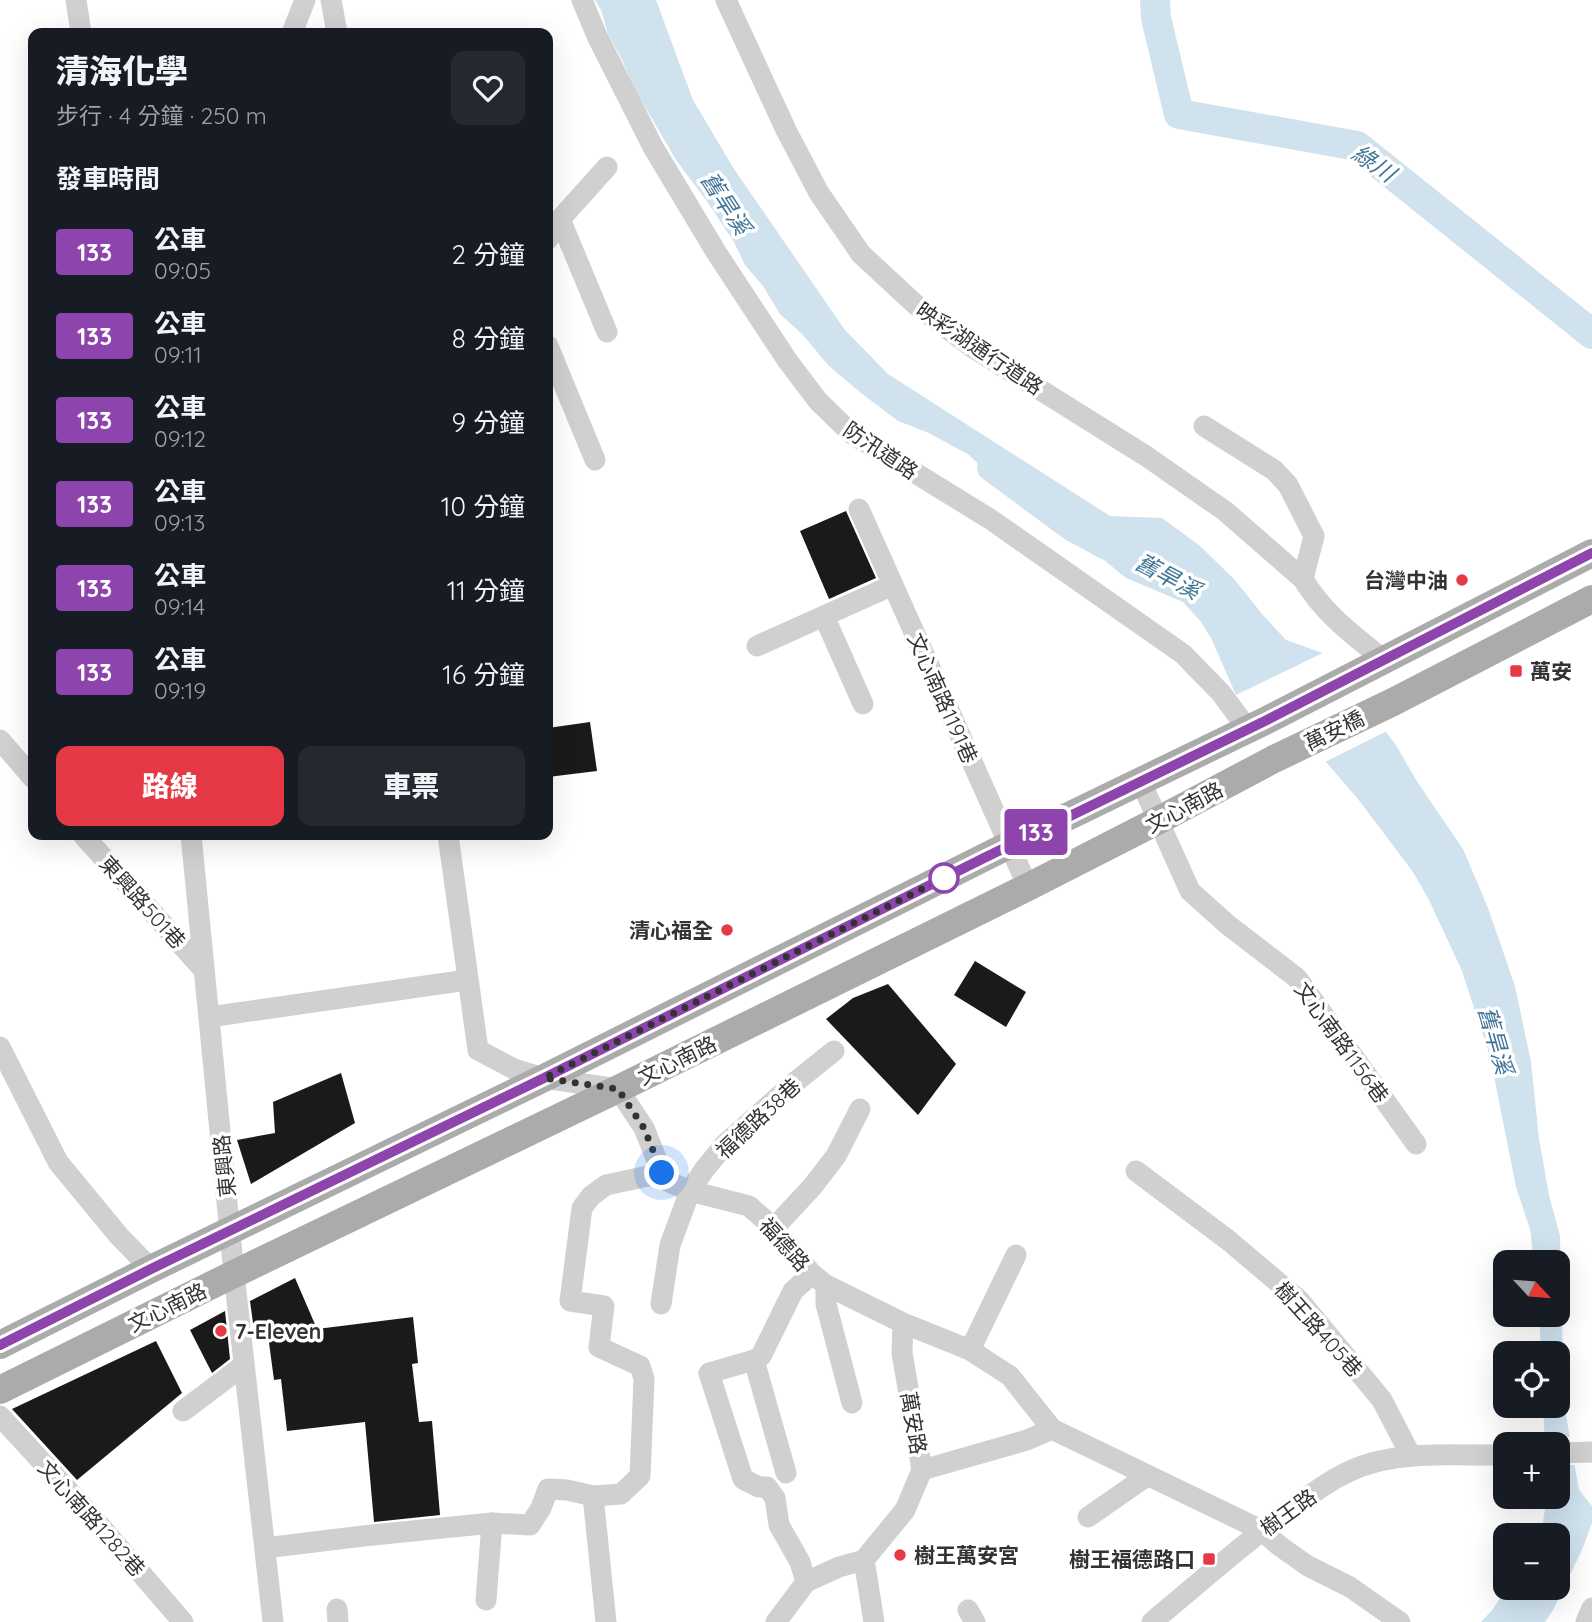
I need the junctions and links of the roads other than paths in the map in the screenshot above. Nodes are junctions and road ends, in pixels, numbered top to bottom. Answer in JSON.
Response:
{"nodes":[{"id":1,"x":76,"y":0,"type":"edge"},
{"id":2,"x":305,"y":0,"type":"edge"},
{"id":3,"x":331,"y":0,"type":"edge"},
{"id":4,"x":582,"y":0,"type":"edge"},
{"id":5,"x":726,"y":0,"type":"edge"},
{"id":6,"x":80,"y":28,"type":"edge"},
{"id":7,"x":294,"y":28,"type":"edge"},
{"id":8,"x":336,"y":28,"type":"edge"},
{"id":9,"x":607,"y":167,"type":"dead end"},
{"id":10,"x":560,"y":219,"type":"junction"},
{"id":11,"x":553,"y":228,"type":"edge"},
{"id":12,"x":607,"y":332,"type":"dead end"},
{"id":13,"x":553,"y":358,"type":"edge"},
{"id":14,"x":1205,"y":426,"type":"dead end"},
{"id":15,"x":595,"y":460,"type":"dead end"},
{"id":16,"x":859,"y":509,"type":"dead end"},
{"id":17,"x":1592,"y":553,"type":"edge"},
{"id":18,"x":1303,"y":579,"type":"junction"},
{"id":19,"x":893,"y":585,"type":"junction"},
{"id":20,"x":1592,"y":599,"type":"edge"},
{"id":21,"x":824,"y":616,"type":"junction"},
{"id":22,"x":757,"y":646,"type":"dead end"},
{"id":23,"x":1380,"y":662,"type":"junction"},
{"id":24,"x":863,"y":704,"type":"dead end"},
{"id":25,"x":1257,"y":724,"type":"junction"},
{"id":26,"x":0,"y":740,"type":"edge"},
{"id":27,"x":1275,"y":759,"type":"joint"},
{"id":28,"x":28,"y":772,"type":"edge"},
{"id":29,"x":1141,"y":782,"type":"junction"},
{"id":30,"x":1159,"y":820,"type":"junction"},
{"id":31,"x":87,"y":840,"type":"edge"},
{"id":32,"x":191,"y":840,"type":"edge"},
{"id":33,"x":448,"y":840,"type":"edge"},
{"id":34,"x":1009,"y":845,"type":"junction"},
{"id":35,"x":1028,"y":887,"type":"junction"},
{"id":36,"x":203,"y":969,"type":"junction"},
{"id":37,"x":467,"y":980,"type":"junction"},
{"id":38,"x":209,"y":1017,"type":"junction"},
{"id":39,"x":0,"y":1046,"type":"edge"},
{"id":40,"x":834,"y":1051,"type":"dead end"},
{"id":41,"x":544,"y":1078,"type":"junction"},
{"id":42,"x":618,"y":1089,"type":"junction"},
{"id":43,"x":860,"y":1109,"type":"dead end"},
{"id":44,"x":1416,"y":1144,"type":"dead end"},
{"id":45,"x":1136,"y":1171,"type":"dead end"},
{"id":46,"x":662,"y":1173,"type":"junction"},
{"id":47,"x":690,"y":1191,"type":"junction"},
{"id":48,"x":773,"y":1229,"type":"junction"},
{"id":49,"x":230,"y":1231,"type":"junction"},
{"id":50,"x":1016,"y":1255,"type":"dead end"},
{"id":51,"x":151,"y":1269,"type":"junction"},
{"id":52,"x":234,"y":1274,"type":"junction"},
{"id":53,"x":819,"y":1279,"type":"junction"},
{"id":54,"x":661,"y":1304,"type":"dead end"},
{"id":55,"x":902,"y":1324,"type":"junction"},
{"id":56,"x":0,"y":1345,"type":"edge"},
{"id":57,"x":970,"y":1350,"type":"junction"},
{"id":58,"x":754,"y":1360,"type":"junction"},
{"id":59,"x":244,"y":1365,"type":"junction"},
{"id":60,"x":0,"y":1390,"type":"edge"},
{"id":61,"x":852,"y":1403,"type":"dead end"},
{"id":62,"x":183,"y":1410,"type":"dead end"},
{"id":63,"x":0,"y":1416,"type":"edge"},
{"id":64,"x":1052,"y":1429,"type":"junction"},
{"id":65,"x":1592,"y":1452,"type":"edge"},
{"id":66,"x":1570,"y":1453,"type":"edge"},
{"id":67,"x":1493,"y":1455,"type":"edge"},
{"id":68,"x":1411,"y":1456,"type":"junction"},
{"id":69,"x":922,"y":1470,"type":"junction"},
{"id":70,"x":786,"y":1473,"type":"dead end"},
{"id":71,"x":1147,"y":1476,"type":"junction"},
{"id":72,"x":593,"y":1496,"type":"junction"},
{"id":73,"x":1087,"y":1517,"type":"dead end"},
{"id":74,"x":492,"y":1523,"type":"junction"},
{"id":75,"x":1261,"y":1530,"type":"junction"},
{"id":76,"x":265,"y":1548,"type":"junction"},
{"id":77,"x":864,"y":1560,"type":"junction"},
{"id":78,"x":806,"y":1582,"type":"junction"},
{"id":79,"x":486,"y":1600,"type":"dead end"},
{"id":80,"x":1592,"y":1608,"type":"edge"},
{"id":81,"x":183,"y":1622,"type":"edge"},
{"id":82,"x":273,"y":1622,"type":"edge"},
{"id":83,"x":606,"y":1622,"type":"edge"},
{"id":84,"x":776,"y":1622,"type":"edge"},
{"id":85,"x":874,"y":1622,"type":"edge"},
{"id":86,"x":1153,"y":1622,"type":"edge"},
{"id":87,"x":1400,"y":1622,"type":"edge"},
{"id":88,"x":1586,"y":1622,"type":"edge"}],
"edges":[{"from":1,"to":6,"type":"street"},
{"from":2,"to":7,"type":"street"},
{"from":3,"to":8,"type":"street"},
{"from":4,"to":25,"type":"street","name":"防汛道路"},
{"from":5,"to":18,"type":"street","name":"映彩湖通行道路"},
{"from":9,"to":10,"type":"street"},
{"from":10,"to":11,"type":"street"},
{"from":10,"to":12,"type":"street"},
{"from":13,"to":15,"type":"street"},
{"from":14,"to":18,"type":"street"},
{"from":16,"to":19,"type":"street","name":"文心南路1191巷"},
{"from":17,"to":23,"type":"main road"},
{"from":18,"to":23,"type":"street","name":"映彩湖通行道路"},
{"from":19,"to":21,"type":"street"},
{"from":19,"to":34,"type":"street","name":"文心南路1191巷"},
{"from":20,"to":27,"type":"main road","name":"萬安橋"},
{"from":21,"to":22,"type":"street"},
{"from":21,"to":24,"type":"street"},
{"from":23,"to":25,"type":"main road","name":"萬安橋"},
{"from":25,"to":29,"type":"main road","name":"文心南路"},
{"from":26,"to":28,"type":"street"},
{"from":27,"to":30,"type":"main road","name":"文心南路"},
{"from":29,"to":30,"type":"street","name":"文心南路1156巷"},
{"from":29,"to":34,"type":"main road","name":"文心南路"},
{"from":30,"to":35,"type":"main road","name":"文心南路"},
{"from":30,"to":44,"type":"street","name":"文心南路1156巷"},
{"from":31,"to":36,"type":"street","name":"東興路501巷"},
{"from":32,"to":36,"type":"street","name":"東興路"},
{"from":33,"to":37,"type":"street"},
{"from":34,"to":35,"type":"street","name":"文心南路1191巷"},
{"from":34,"to":41,"type":"main road","name":"文心南路"},
{"from":35,"to":42,"type":"main road","name":"文心南路"},
{"from":36,"to":38,"type":"street","name":"東興路"},
{"from":37,"to":38,"type":"street"},
{"from":37,"to":41,"type":"street"},
{"from":38,"to":49,"type":"street","name":"東興路"},
{"from":39,"to":51,"type":"street"},
{"from":40,"to":47,"type":"street","name":"福德路38巷"},
{"from":41,"to":42,"type":"street"},
{"from":41,"to":49,"type":"main road","name":"文心南路"},
{"from":42,"to":46,"type":"street"},
{"from":42,"to":52,"type":"main road","name":"文心南路"},
{"from":43,"to":48,"type":"street"},
{"from":45,"to":68,"type":"street","name":"樹王路405巷"},
{"from":46,"to":47,"type":"street","name":"福德路"},
{"from":46,"to":72,"type":"street"},
{"from":47,"to":48,"type":"street","name":"福德路"},
{"from":47,"to":54,"type":"street","name":"福德路38巷"},
{"from":48,"to":53,"type":"street","name":"福德路"},
{"from":49,"to":51,"type":"main road","name":"文心南路"},
{"from":49,"to":52,"type":"street","name":"東興路"},
{"from":50,"to":57,"type":"street"},
{"from":51,"to":56,"type":"main road","name":"文心南路"},
{"from":52,"to":59,"type":"street","name":"東興路"},
{"from":52,"to":60,"type":"main road","name":"文心南路"},
{"from":53,"to":55,"type":"street","name":"福德路"},
{"from":53,"to":58,"type":"street"},
{"from":53,"to":61,"type":"street"},
{"from":55,"to":57,"type":"street","name":"福德路"},
{"from":55,"to":69,"type":"street","name":"萬安路"},
{"from":57,"to":64,"type":"street","name":"福德路"},
{"from":58,"to":70,"type":"street"},
{"from":58,"to":78,"type":"street"},
{"from":59,"to":62,"type":"street"},
{"from":59,"to":76,"type":"street","name":"東興路"},
{"from":63,"to":81,"type":"street","name":"文心南路1282巷"},
{"from":64,"to":69,"type":"street"},
{"from":64,"to":71,"type":"street","name":"福德路"},
{"from":65,"to":66,"type":"street"},
{"from":67,"to":68,"type":"street","name":"樹王路"},
{"from":68,"to":75,"type":"street","name":"樹王路"},
{"from":69,"to":77,"type":"street","name":"萬安路"},
{"from":71,"to":73,"type":"street"},
{"from":71,"to":75,"type":"street","name":"福德路"},
{"from":72,"to":74,"type":"street"},
{"from":72,"to":83,"type":"street"},
{"from":74,"to":76,"type":"street"},
{"from":74,"to":79,"type":"street"},
{"from":75,"to":86,"type":"street","name":"樹王路"},
{"from":75,"to":87,"type":"street","name":"福德路"},
{"from":76,"to":82,"type":"street","name":"東興路"},
{"from":77,"to":78,"type":"street"},
{"from":77,"to":85,"type":"street"},
{"from":78,"to":84,"type":"street"},
{"from":80,"to":88,"type":"street"}]}
